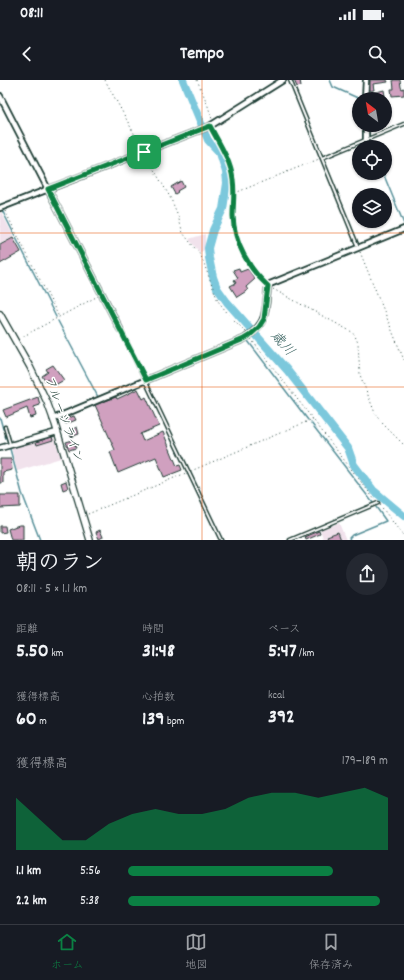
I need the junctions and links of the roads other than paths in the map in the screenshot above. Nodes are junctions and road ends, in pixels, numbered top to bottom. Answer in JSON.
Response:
{"nodes":[{"id":1,"x":283,"y":80,"type":"edge"},
{"id":2,"x":290,"y":80,"type":"edge"},
{"id":3,"x":366,"y":80,"type":"edge"},
{"id":4,"x":366,"y":92,"type":"edge"},
{"id":5,"x":0,"y":96,"type":"edge"},
{"id":6,"x":404,"y":124,"type":"edge"},
{"id":7,"x":366,"y":132,"type":"edge"},
{"id":8,"x":366,"y":140,"type":"joint"},
{"id":9,"x":352,"y":146,"type":"edge"},
{"id":10,"x":322,"y":158,"type":"junction"},
{"id":11,"x":48,"y":189,"type":"junction"},
{"id":12,"x":1,"y":207,"type":"edge"},
{"id":13,"x":404,"y":229,"type":"edge"},
{"id":14,"x":358,"y":247,"type":"junction"},
{"id":15,"x":0,"y":314,"type":"edge"},
{"id":16,"x":120,"y":329,"type":"joint"},
{"id":17,"x":146,"y":380,"type":"junction"},
{"id":18,"x":53,"y":419,"type":"junction"},
{"id":19,"x":5,"y":427,"type":"dead end"},
{"id":20,"x":57,"y":432,"type":"junction"},
{"id":21,"x":10,"y":445,"type":"junction"},
{"id":22,"x":0,"y":448,"type":"edge"},
{"id":23,"x":378,"y":503,"type":"road end"},
{"id":24,"x":90,"y":540,"type":"edge"},
{"id":25,"x":221,"y":540,"type":"edge"},
{"id":26,"x":290,"y":540,"type":"edge"}],
"edges":[{"from":1,"to":11,"type":"street"},
{"from":2,"to":10,"type":"lane"},
{"from":3,"to":4,"type":"street"},
{"from":5,"to":11,"type":"street"},
{"from":6,"to":8,"type":"lane"},
{"from":7,"to":8,"type":"street"},
{"from":9,"to":10,"type":"lane"},
{"from":10,"to":14,"type":"lane"},
{"from":11,"to":12,"type":"street"},
{"from":11,"to":16,"type":"street"},
{"from":13,"to":14,"type":"street"},
{"from":14,"to":17,"type":"street"},
{"from":15,"to":18,"type":"street","name":"フルーツライン"},
{"from":16,"to":17,"type":"lane"},
{"from":17,"to":18,"type":"street"},
{"from":17,"to":25,"type":"lane"},
{"from":18,"to":20,"type":"street","name":"フルーツライン"},
{"from":19,"to":21,"type":"lane"},
{"from":20,"to":21,"type":"street"},
{"from":20,"to":24,"type":"street","name":"フルーツライン"},
{"from":21,"to":22,"type":"street"},
{"from":23,"to":26,"type":"lane"}]}
